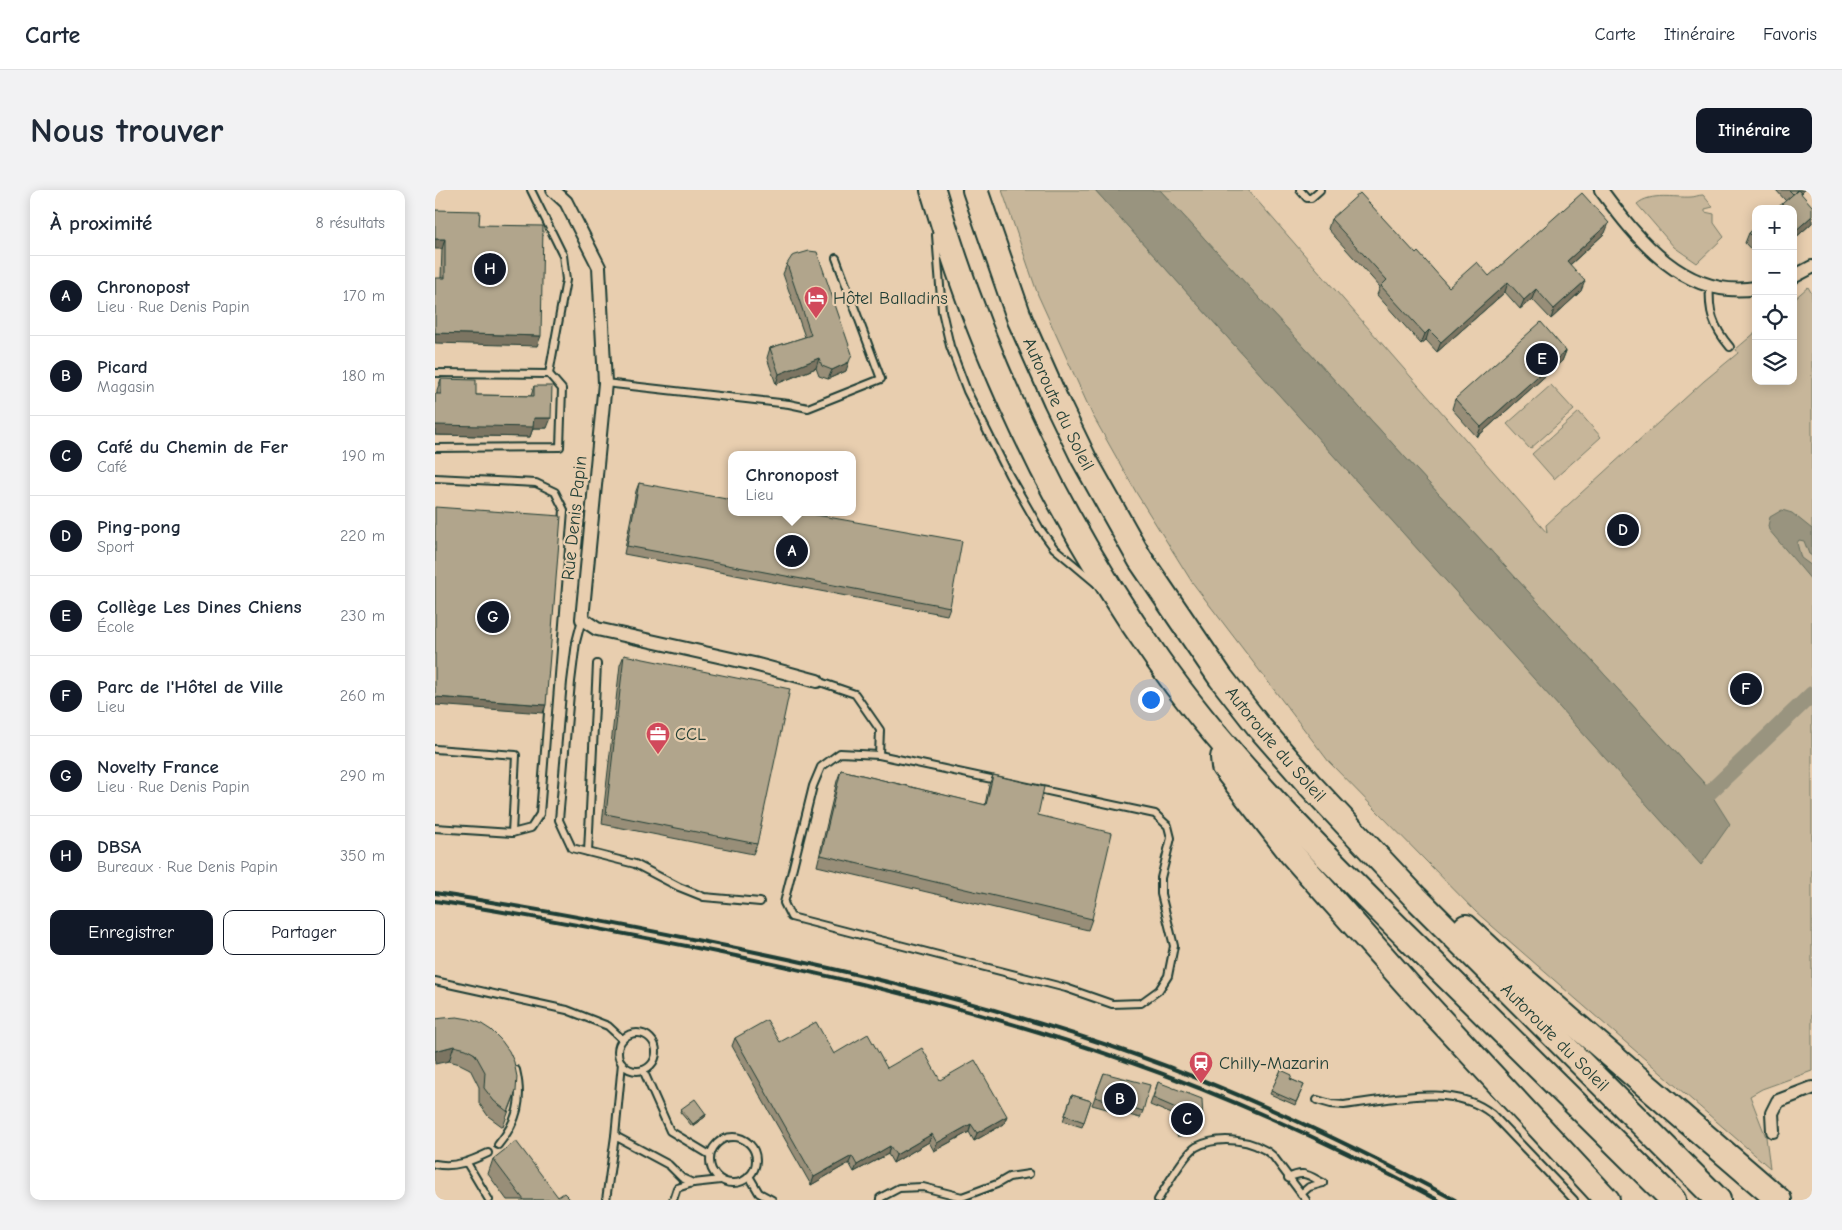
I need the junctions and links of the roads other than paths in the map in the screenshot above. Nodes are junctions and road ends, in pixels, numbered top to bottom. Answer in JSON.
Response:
{"nodes":[{"id":1,"x":531,"y":190,"type":"edge"},
{"id":2,"x":553,"y":190,"type":"edge"},
{"id":3,"x":975,"y":190,"type":"edge"},
{"id":4,"x":1300,"y":190,"type":"edge"},
{"id":5,"x":1319,"y":190,"type":"edge"},
{"id":6,"x":1601,"y":190,"type":"edge"},
{"id":7,"x":933,"y":192,"type":"edge"},
{"id":8,"x":836,"y":258,"type":"dead end"},
{"id":9,"x":1812,"y":267,"type":"edge"},
{"id":10,"x":1797,"y":275,"type":"edge"},
{"id":11,"x":1709,"y":285,"type":"junction"},
{"id":12,"x":1752,"y":288,"type":"edge"},
{"id":13,"x":1730,"y":347,"type":"dead end"},
{"id":14,"x":435,"y":373,"type":"edge"},
{"id":15,"x":549,"y":374,"type":"junction"},
{"id":16,"x":605,"y":383,"type":"junction"},
{"id":17,"x":435,"y":448,"type":"edge"},
{"id":18,"x":435,"y":478,"type":"edge"},
{"id":19,"x":1120,"y":604,"type":"junction"},
{"id":20,"x":582,"y":619,"type":"junction"},
{"id":21,"x":597,"y":664,"type":"dead end"},
{"id":22,"x":817,"y":681,"type":"joint"},
{"id":23,"x":1222,"y":743,"type":"junction"},
{"id":24,"x":435,"y":749,"type":"edge"},
{"id":25,"x":879,"y":756,"type":"junction"},
{"id":26,"x":435,"y":828,"type":"edge"},
{"id":27,"x":512,"y":833,"type":"junction"},
{"id":28,"x":588,"y":852,"type":"junction"},
{"id":29,"x":1416,"y":898,"type":"junction"},
{"id":30,"x":760,"y":902,"type":"dead end"},
{"id":31,"x":435,"y":982,"type":"edge"},
{"id":32,"x":623,"y":1039,"type":"junction"},
{"id":33,"x":623,"y":1063,"type":"junction"},
{"id":34,"x":514,"y":1064,"type":"edge"},
{"id":35,"x":643,"y":1070,"type":"junction"},
{"id":36,"x":1812,"y":1088,"type":"edge"},
{"id":37,"x":1317,"y":1100,"type":"dead end"},
{"id":38,"x":1773,"y":1132,"type":"dead end"},
{"id":39,"x":615,"y":1136,"type":"junction"},
{"id":40,"x":498,"y":1145,"type":"dead end"},
{"id":41,"x":488,"y":1153,"type":"dead end"},
{"id":42,"x":710,"y":1155,"type":"junction"},
{"id":43,"x":467,"y":1163,"type":"junction"},
{"id":44,"x":435,"y":1164,"type":"edge"},
{"id":45,"x":1029,"y":1174,"type":"dead end"},
{"id":46,"x":749,"y":1176,"type":"junction"},
{"id":47,"x":1288,"y":1178,"type":"junction"},
{"id":48,"x":721,"y":1180,"type":"junction"},
{"id":49,"x":693,"y":1183,"type":"junction"},
{"id":50,"x":1301,"y":1194,"type":"junction"},
{"id":51,"x":489,"y":1200,"type":"edge"},
{"id":52,"x":606,"y":1200,"type":"edge"},
{"id":53,"x":673,"y":1200,"type":"edge"},
{"id":54,"x":772,"y":1200,"type":"edge"},
{"id":55,"x":880,"y":1200,"type":"edge"},
{"id":56,"x":1158,"y":1200,"type":"edge"},
{"id":57,"x":1306,"y":1200,"type":"edge"},
{"id":58,"x":1574,"y":1200,"type":"edge"},
{"id":59,"x":1607,"y":1200,"type":"edge"},
{"id":60,"x":1673,"y":1200,"type":"edge"},
{"id":61,"x":1718,"y":1200,"type":"edge"},
{"id":62,"x":1779,"y":1200,"type":"edge"}],
"edges":[{"from":1,"to":15,"type":"lane"},
{"from":2,"to":16,"type":"street","name":"Rue Denis Papin"},
{"from":3,"to":29,"type":"highway","name":"Autoroute du Soleil"},
{"from":4,"to":5,"type":"lane"},
{"from":6,"to":11,"type":"street"},
{"from":7,"to":19,"type":"highway","name":"Autoroute du Soleil"},
{"from":7,"to":19,"type":"lane"},
{"from":8,"to":16,"type":"lane"},
{"from":9,"to":10,"type":"street"},
{"from":11,"to":12,"type":"street"},
{"from":11,"to":13,"type":"lane"},
{"from":14,"to":15,"type":"lane"},
{"from":15,"to":17,"type":"lane"},
{"from":16,"to":20,"type":"street","name":"Rue Denis Papin"},
{"from":18,"to":27,"type":"lane"},
{"from":19,"to":23,"type":"highway","name":"Autoroute du Soleil"},
{"from":20,"to":22,"type":"street"},
{"from":20,"to":28,"type":"lane"},
{"from":21,"to":28,"type":"lane"},
{"from":22,"to":25,"type":"lane"},
{"from":23,"to":59,"type":"highway"},
{"from":23,"to":60,"type":"highway","name":"Autoroute du Soleil"},
{"from":24,"to":27,"type":"lane"},
{"from":25,"to":25,"type":"lane"},
{"from":26,"to":27,"type":"lane"},
{"from":28,"to":30,"type":"lane"},
{"from":29,"to":61,"type":"highway","name":"Autoroute du Soleil"},
{"from":29,"to":62,"type":"highway"},
{"from":31,"to":32,"type":"lane"},
{"from":32,"to":33,"type":"lane"},
{"from":32,"to":35,"type":"lane"},
{"from":33,"to":35,"type":"lane"},
{"from":33,"to":39,"type":"lane"},
{"from":34,"to":40,"type":"lane"},
{"from":35,"to":42,"type":"lane"},
{"from":36,"to":38,"type":"street"},
{"from":37,"to":58,"type":"lane"},
{"from":39,"to":49,"type":"lane"},
{"from":39,"to":52,"type":"lane"},
{"from":41,"to":43,"type":"lane"},
{"from":42,"to":46,"type":"lane"},
{"from":42,"to":48,"type":"lane"},
{"from":43,"to":44,"type":"lane"},
{"from":43,"to":51,"type":"lane"},
{"from":45,"to":55,"type":"lane"},
{"from":46,"to":48,"type":"lane"},
{"from":46,"to":54,"type":"lane"},
{"from":47,"to":50,"type":"lane"},
{"from":47,"to":50,"type":"lane"},
{"from":47,"to":56,"type":"lane"},
{"from":48,"to":49,"type":"lane"},
{"from":49,"to":53,"type":"lane"},
{"from":50,"to":57,"type":"lane"}]}
